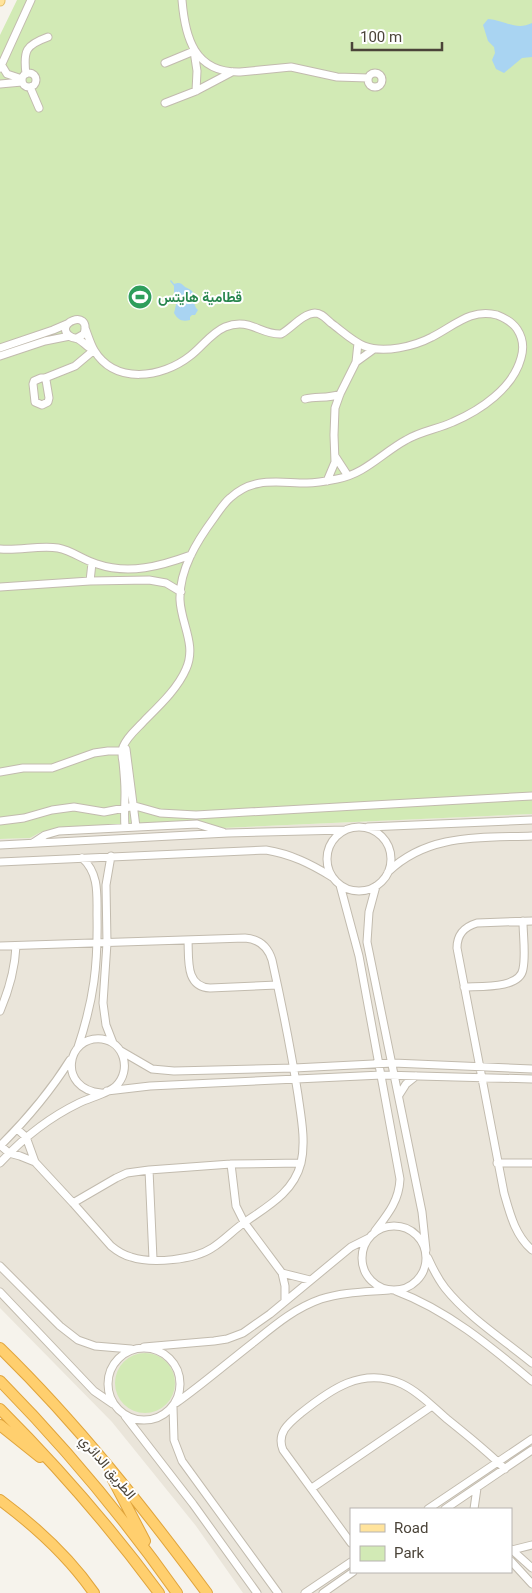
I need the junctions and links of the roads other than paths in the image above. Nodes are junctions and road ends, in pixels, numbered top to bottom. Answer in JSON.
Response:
{"nodes":[{"id":1,"x":32,"y":0,"type":"edge"},
{"id":2,"x":182,"y":0,"type":"edge"},
{"id":3,"x":48,"y":37,"type":"dead end"},
{"id":4,"x":194,"y":51,"type":"junction"},
{"id":5,"x":165,"y":63,"type":"dead end"},
{"id":6,"x":1,"y":66,"type":"edge"},
{"id":7,"x":232,"y":72,"type":"junction"},
{"id":8,"x":24,"y":78,"type":"junction"},
{"id":9,"x":368,"y":78,"type":"dead end"},
{"id":10,"x":0,"y":84,"type":"edge"},
{"id":11,"x":30,"y":87,"type":"junction"},
{"id":12,"x":196,"y":91,"type":"junction"},
{"id":13,"x":165,"y":103,"type":"dead end"},
{"id":14,"x":39,"y":108,"type":"dead end"},
{"id":15,"x":67,"y":324,"type":"junction"},
{"id":16,"x":85,"y":328,"type":"junction"},
{"id":17,"x":73,"y":337,"type":"junction"},
{"id":18,"x":358,"y":343,"type":"junction"},
{"id":19,"x":0,"y":348,"type":"edge"},
{"id":20,"x":374,"y":349,"type":"junction"},
{"id":21,"x":94,"y":350,"type":"junction"},
{"id":22,"x":0,"y":356,"type":"edge"},
{"id":23,"x":356,"y":362,"type":"junction"},
{"id":24,"x":45,"y":378,"type":"dead end"},
{"id":25,"x":340,"y":394,"type":"junction"},
{"id":26,"x":327,"y":398,"type":"junction"},
{"id":27,"x":305,"y":399,"type":"dead end"},
{"id":28,"x":336,"y":408,"type":"junction"},
{"id":29,"x":335,"y":456,"type":"junction"},
{"id":30,"x":348,"y":476,"type":"junction"},
{"id":31,"x":328,"y":481,"type":"junction"},
{"id":32,"x":0,"y":549,"type":"edge"},
{"id":33,"x":191,"y":555,"type":"junction"},
{"id":34,"x":92,"y":563,"type":"junction"},
{"id":35,"x":90,"y":581,"type":"junction"},
{"id":36,"x":0,"y":587,"type":"edge"},
{"id":37,"x":181,"y":592,"type":"junction"},
{"id":38,"x":124,"y":749,"type":"junction"},
{"id":39,"x":0,"y":772,"type":"edge"},
{"id":40,"x":532,"y":796,"type":"edge"},
{"id":41,"x":135,"y":806,"type":"junction"},
{"id":42,"x":124,"y":807,"type":"junction"},
{"id":43,"x":532,"y":820,"type":"edge"},
{"id":44,"x":0,"y":821,"type":"edge"},
{"id":45,"x":124,"y":827,"type":"junction"},
{"id":46,"x":136,"y":827,"type":"junction"},
{"id":47,"x":364,"y":827,"type":"junction"},
{"id":48,"x":345,"y":830,"type":"junction"},
{"id":49,"x":228,"y":833,"type":"junction"},
{"id":50,"x":532,"y":836,"type":"edge"},
{"id":51,"x":33,"y":844,"type":"junction"},
{"id":52,"x":0,"y":845,"type":"edge"},
{"id":53,"x":111,"y":856,"type":"junction"},
{"id":54,"x":82,"y":858,"type":"junction"},
{"id":55,"x":0,"y":862,"type":"edge"},
{"id":56,"x":388,"y":872,"type":"junction"},
{"id":57,"x":332,"y":877,"type":"junction"},
{"id":58,"x":340,"y":885,"type":"junction"},
{"id":59,"x":376,"y":886,"type":"junction"},
{"id":60,"x":523,"y":921,"type":"junction"},
{"id":61,"x":532,"y":921,"type":"edge"},
{"id":62,"x":188,"y":940,"type":"junction"},
{"id":63,"x":98,"y":943,"type":"junction"},
{"id":64,"x":107,"y":943,"type":"junction"},
{"id":65,"x":0,"y":946,"type":"edge"},
{"id":66,"x":16,"y":946,"type":"junction"},
{"id":67,"x":277,"y":985,"type":"junction"},
{"id":68,"x":464,"y":987,"type":"junction"},
{"id":69,"x":0,"y":1011,"type":"edge"},
{"id":70,"x":113,"y":1043,"type":"junction"},
{"id":71,"x":78,"y":1047,"type":"junction"},
{"id":72,"x":121,"y":1052,"type":"junction"},
{"id":73,"x":73,"y":1055,"type":"junction"},
{"id":74,"x":393,"y":1063,"type":"junction"},
{"id":75,"x":380,"y":1064,"type":"junction"},
{"id":76,"x":479,"y":1067,"type":"junction"},
{"id":77,"x":294,"y":1068,"type":"junction"},
{"id":78,"x":532,"y":1069,"type":"edge"},
{"id":79,"x":382,"y":1075,"type":"junction"},
{"id":80,"x":395,"y":1075,"type":"junction"},
{"id":81,"x":416,"y":1076,"type":"junction"},
{"id":82,"x":481,"y":1077,"type":"junction"},
{"id":83,"x":532,"y":1079,"type":"edge"},
{"id":84,"x":296,"y":1080,"type":"junction"},
{"id":85,"x":104,"y":1092,"type":"junction"},
{"id":86,"x":399,"y":1096,"type":"junction"},
{"id":87,"x":17,"y":1129,"type":"junction"},
{"id":88,"x":26,"y":1137,"type":"junction"},
{"id":89,"x":0,"y":1145,"type":"edge"},
{"id":90,"x":9,"y":1153,"type":"junction"},
{"id":91,"x":0,"y":1162,"type":"edge"},
{"id":92,"x":34,"y":1162,"type":"junction"},
{"id":93,"x":301,"y":1163,"type":"junction"},
{"id":94,"x":497,"y":1163,"type":"junction"},
{"id":95,"x":532,"y":1163,"type":"edge"},
{"id":96,"x":231,"y":1164,"type":"junction"},
{"id":97,"x":149,"y":1170,"type":"junction"},
{"id":98,"x":74,"y":1203,"type":"junction"},
{"id":99,"x":244,"y":1222,"type":"junction"},
{"id":100,"x":376,"y":1231,"type":"junction"},
{"id":101,"x":369,"y":1238,"type":"junction"},
{"id":102,"x":532,"y":1250,"type":"edge"},
{"id":103,"x":426,"y":1253,"type":"junction"},
{"id":104,"x":154,"y":1259,"type":"junction"},
{"id":105,"x":0,"y":1266,"type":"edge"},
{"id":106,"x":282,"y":1273,"type":"junction"},
{"id":107,"x":310,"y":1280,"type":"junction"},
{"id":108,"x":392,"y":1290,"type":"junction"},
{"id":109,"x":0,"y":1292,"type":"edge"},
{"id":110,"x":285,"y":1301,"type":"junction"},
{"id":111,"x":259,"y":1322,"type":"junction"},
{"id":112,"x":266,"y":1332,"type":"junction"},
{"id":113,"x":144,"y":1347,"type":"junction"},
{"id":114,"x":0,"y":1348,"type":"edge"},
{"id":115,"x":132,"y":1349,"type":"junction"},
{"id":116,"x":532,"y":1363,"type":"edge"},
{"id":117,"x":532,"y":1380,"type":"edge"},
{"id":118,"x":0,"y":1381,"type":"edge"},
{"id":119,"x":114,"y":1404,"type":"junction"},
{"id":120,"x":174,"y":1405,"type":"junction"},
{"id":121,"x":432,"y":1406,"type":"junction"},
{"id":122,"x":0,"y":1409,"type":"edge"},
{"id":123,"x":123,"y":1413,"type":"junction"},
{"id":124,"x":0,"y":1425,"type":"edge"},
{"id":125,"x":532,"y":1439,"type":"edge"},
{"id":126,"x":532,"y":1450,"type":"edge"},
{"id":127,"x":101,"y":1457,"type":"junction"},
{"id":128,"x":497,"y":1461,"type":"junction"},
{"id":129,"x":56,"y":1468,"type":"junction"},
{"id":130,"x":505,"y":1469,"type":"junction"},
{"id":131,"x":312,"y":1488,"type":"junction"},
{"id":132,"x":477,"y":1488,"type":"junction"},
{"id":133,"x":0,"y":1500,"type":"edge"},
{"id":134,"x":429,"y":1508,"type":"edge"},
{"id":135,"x":447,"y":1508,"type":"edge"},
{"id":136,"x":474,"y":1508,"type":"edge"},
{"id":137,"x":350,"y":1542,"type":"edge"},
{"id":138,"x":532,"y":1545,"type":"edge"},
{"id":139,"x":512,"y":1549,"type":"edge"},
{"id":140,"x":512,"y":1550,"type":"edge"},
{"id":141,"x":512,"y":1562,"type":"edge"},
{"id":142,"x":350,"y":1563,"type":"edge"},
{"id":143,"x":160,"y":1568,"type":"junction"},
{"id":144,"x":532,"y":1568,"type":"edge"},
{"id":145,"x":352,"y":1573,"type":"edge"},
{"id":146,"x":532,"y":1584,"type":"edge"},
{"id":147,"x":94,"y":1593,"type":"edge"},
{"id":148,"x":159,"y":1593,"type":"edge"},
{"id":149,"x":177,"y":1593,"type":"edge"},
{"id":150,"x":207,"y":1593,"type":"edge"},
{"id":151,"x":257,"y":1593,"type":"edge"},
{"id":152,"x":278,"y":1593,"type":"edge"},
{"id":153,"x":305,"y":1593,"type":"edge"},
{"id":154,"x":323,"y":1593,"type":"edge"}],
"edges":[{"from":1,"to":6,"type":"street"},
{"from":2,"to":4,"type":"street"},
{"from":3,"to":8,"type":"street"},
{"from":4,"to":5,"type":"street"},
{"from":4,"to":7,"type":"street"},
{"from":4,"to":12,"type":"street"},
{"from":6,"to":8,"type":"street"},
{"from":7,"to":9,"type":"street"},
{"from":7,"to":12,"type":"street"},
{"from":8,"to":10,"type":"street"},
{"from":8,"to":11,"type":"street"},
{"from":8,"to":11,"type":"street"},
{"from":11,"to":14,"type":"street"},
{"from":12,"to":13,"type":"street"},
{"from":15,"to":16,"type":"street"},
{"from":15,"to":17,"type":"street"},
{"from":15,"to":19,"type":"street"},
{"from":16,"to":17,"type":"street"},
{"from":16,"to":21,"type":"street"},
{"from":17,"to":21,"type":"street"},
{"from":17,"to":22,"type":"street"},
{"from":18,"to":20,"type":"street"},
{"from":18,"to":21,"type":"street"},
{"from":18,"to":23,"type":"street"},
{"from":20,"to":23,"type":"street"},
{"from":20,"to":30,"type":"street"},
{"from":21,"to":24,"type":"street"},
{"from":23,"to":25,"type":"street"},
{"from":25,"to":26,"type":"street"},
{"from":25,"to":28,"type":"street"},
{"from":26,"to":27,"type":"street"},
{"from":26,"to":28,"type":"street"},
{"from":28,"to":29,"type":"street"},
{"from":29,"to":30,"type":"street"},
{"from":29,"to":31,"type":"street"},
{"from":30,"to":31,"type":"street"},
{"from":31,"to":33,"type":"street"},
{"from":32,"to":34,"type":"street"},
{"from":33,"to":34,"type":"street"},
{"from":33,"to":37,"type":"street"},
{"from":34,"to":35,"type":"street"},
{"from":35,"to":36,"type":"street"},
{"from":35,"to":37,"type":"street"},
{"from":37,"to":38,"type":"street"},
{"from":38,"to":39,"type":"street"},
{"from":38,"to":41,"type":"street"},
{"from":38,"to":42,"type":"street"},
{"from":40,"to":41,"type":"street"},
{"from":41,"to":42,"type":"street"},
{"from":41,"to":46,"type":"street"},
{"from":42,"to":44,"type":"street"},
{"from":42,"to":45,"type":"street"},
{"from":43,"to":47,"type":"street"},
{"from":45,"to":46,"type":"street"},
{"from":45,"to":51,"type":"street"},
{"from":46,"to":49,"type":"street"},
{"from":47,"to":48,"type":"street"},
{"from":47,"to":56,"type":"street"},
{"from":48,"to":49,"type":"street"},
{"from":48,"to":57,"type":"street"},
{"from":49,"to":51,"type":"street"},
{"from":50,"to":56,"type":"street"},
{"from":51,"to":52,"type":"street"},
{"from":53,"to":54,"type":"street"},
{"from":53,"to":57,"type":"street"},
{"from":53,"to":64,"type":"street"},
{"from":54,"to":55,"type":"street"},
{"from":54,"to":63,"type":"street"},
{"from":56,"to":59,"type":"street"},
{"from":57,"to":58,"type":"street"},
{"from":58,"to":59,"type":"street"},
{"from":58,"to":75,"type":"street"},
{"from":59,"to":74,"type":"street"},
{"from":60,"to":61,"type":"street"},
{"from":60,"to":68,"type":"street"},
{"from":60,"to":68,"type":"street"},
{"from":62,"to":64,"type":"street"},
{"from":62,"to":67,"type":"street"},
{"from":62,"to":67,"type":"street"},
{"from":63,"to":64,"type":"street"},
{"from":63,"to":66,"type":"street"},
{"from":63,"to":71,"type":"street"},
{"from":64,"to":70,"type":"street"},
{"from":65,"to":66,"type":"street"},
{"from":66,"to":69,"type":"street"},
{"from":67,"to":77,"type":"street"},
{"from":68,"to":76,"type":"street"},
{"from":70,"to":71,"type":"street"},
{"from":70,"to":72,"type":"street"},
{"from":71,"to":73,"type":"street"},
{"from":72,"to":77,"type":"street"},
{"from":72,"to":85,"type":"street"},
{"from":73,"to":85,"type":"street"},
{"from":73,"to":87,"type":"street"},
{"from":74,"to":75,"type":"street"},
{"from":74,"to":76,"type":"street"},
{"from":74,"to":80,"type":"street"},
{"from":75,"to":77,"type":"street"},
{"from":75,"to":79,"type":"street"},
{"from":76,"to":78,"type":"street"},
{"from":76,"to":82,"type":"street"},
{"from":77,"to":84,"type":"street"},
{"from":79,"to":80,"type":"street"},
{"from":79,"to":84,"type":"street"},
{"from":79,"to":100,"type":"street"},
{"from":80,"to":81,"type":"street"},
{"from":80,"to":86,"type":"street"},
{"from":81,"to":82,"type":"street"},
{"from":81,"to":86,"type":"street"},
{"from":82,"to":83,"type":"street"},
{"from":82,"to":94,"type":"street"},
{"from":84,"to":85,"type":"street"},
{"from":84,"to":93,"type":"street"},
{"from":85,"to":88,"type":"street"},
{"from":86,"to":103,"type":"street"},
{"from":87,"to":88,"type":"street"},
{"from":87,"to":89,"type":"street"},
{"from":88,"to":90,"type":"street"},
{"from":88,"to":92,"type":"street"},
{"from":89,"to":90,"type":"street"},
{"from":90,"to":91,"type":"street"},
{"from":90,"to":92,"type":"street"},
{"from":92,"to":98,"type":"street"},
{"from":93,"to":96,"type":"street"},
{"from":93,"to":99,"type":"street"},
{"from":94,"to":95,"type":"street"},
{"from":94,"to":102,"type":"street"},
{"from":96,"to":97,"type":"street"},
{"from":96,"to":99,"type":"street"},
{"from":97,"to":98,"type":"street"},
{"from":97,"to":104,"type":"street"},
{"from":98,"to":104,"type":"street"},
{"from":99,"to":104,"type":"street"},
{"from":99,"to":106,"type":"street"},
{"from":100,"to":101,"type":"street"},
{"from":100,"to":103,"type":"street"},
{"from":101,"to":107,"type":"street"},
{"from":101,"to":108,"type":"street"},
{"from":103,"to":108,"type":"street"},
{"from":103,"to":116,"type":"street"},
{"from":105,"to":115,"type":"street"},
{"from":106,"to":107,"type":"street"},
{"from":106,"to":110,"type":"street"},
{"from":107,"to":110,"type":"street"},
{"from":108,"to":112,"type":"street"},
{"from":108,"to":117,"type":"street"},
{"from":109,"to":119,"type":"street"},
{"from":110,"to":111,"type":"street"},
{"from":111,"to":112,"type":"street"},
{"from":111,"to":113,"type":"street"},
{"from":112,"to":120,"type":"street"},
{"from":113,"to":115,"type":"street"},
{"from":113,"to":120,"type":"street"},
{"from":114,"to":127,"type":"highway","name":"الطريق الدائري"},
{"from":115,"to":119,"type":"street"},
{"from":118,"to":143,"type":"highway","name":"الطريق الدائري"},
{"from":119,"to":123,"type":"street"},
{"from":120,"to":123,"type":"street"},
{"from":120,"to":152,"type":"street"},
{"from":121,"to":128,"type":"street"},
{"from":121,"to":131,"type":"street"},
{"from":121,"to":131,"type":"street"},
{"from":122,"to":129,"type":"highway"},
{"from":123,"to":151,"type":"street"},
{"from":124,"to":129,"type":"highway"},
{"from":125,"to":128,"type":"street"},
{"from":126,"to":130,"type":"street"},
{"from":127,"to":143,"type":"highway"},
{"from":127,"to":150,"type":"highway","name":"الطريق الدائري"},
{"from":128,"to":130,"type":"street"},
{"from":128,"to":134,"type":"street"},
{"from":129,"to":148,"type":"highway"},
{"from":130,"to":132,"type":"street"},
{"from":131,"to":137,"type":"street"},
{"from":132,"to":135,"type":"street"},
{"from":132,"to":136,"type":"street"},
{"from":133,"to":147,"type":"highway"},
{"from":138,"to":139,"type":"street"},
{"from":140,"to":144,"type":"street"},
{"from":141,"to":146,"type":"street"},
{"from":142,"to":153,"type":"street"},
{"from":143,"to":149,"type":"highway","name":"الطريق الدائري"},
{"from":145,"to":154,"type":"street"}]}
